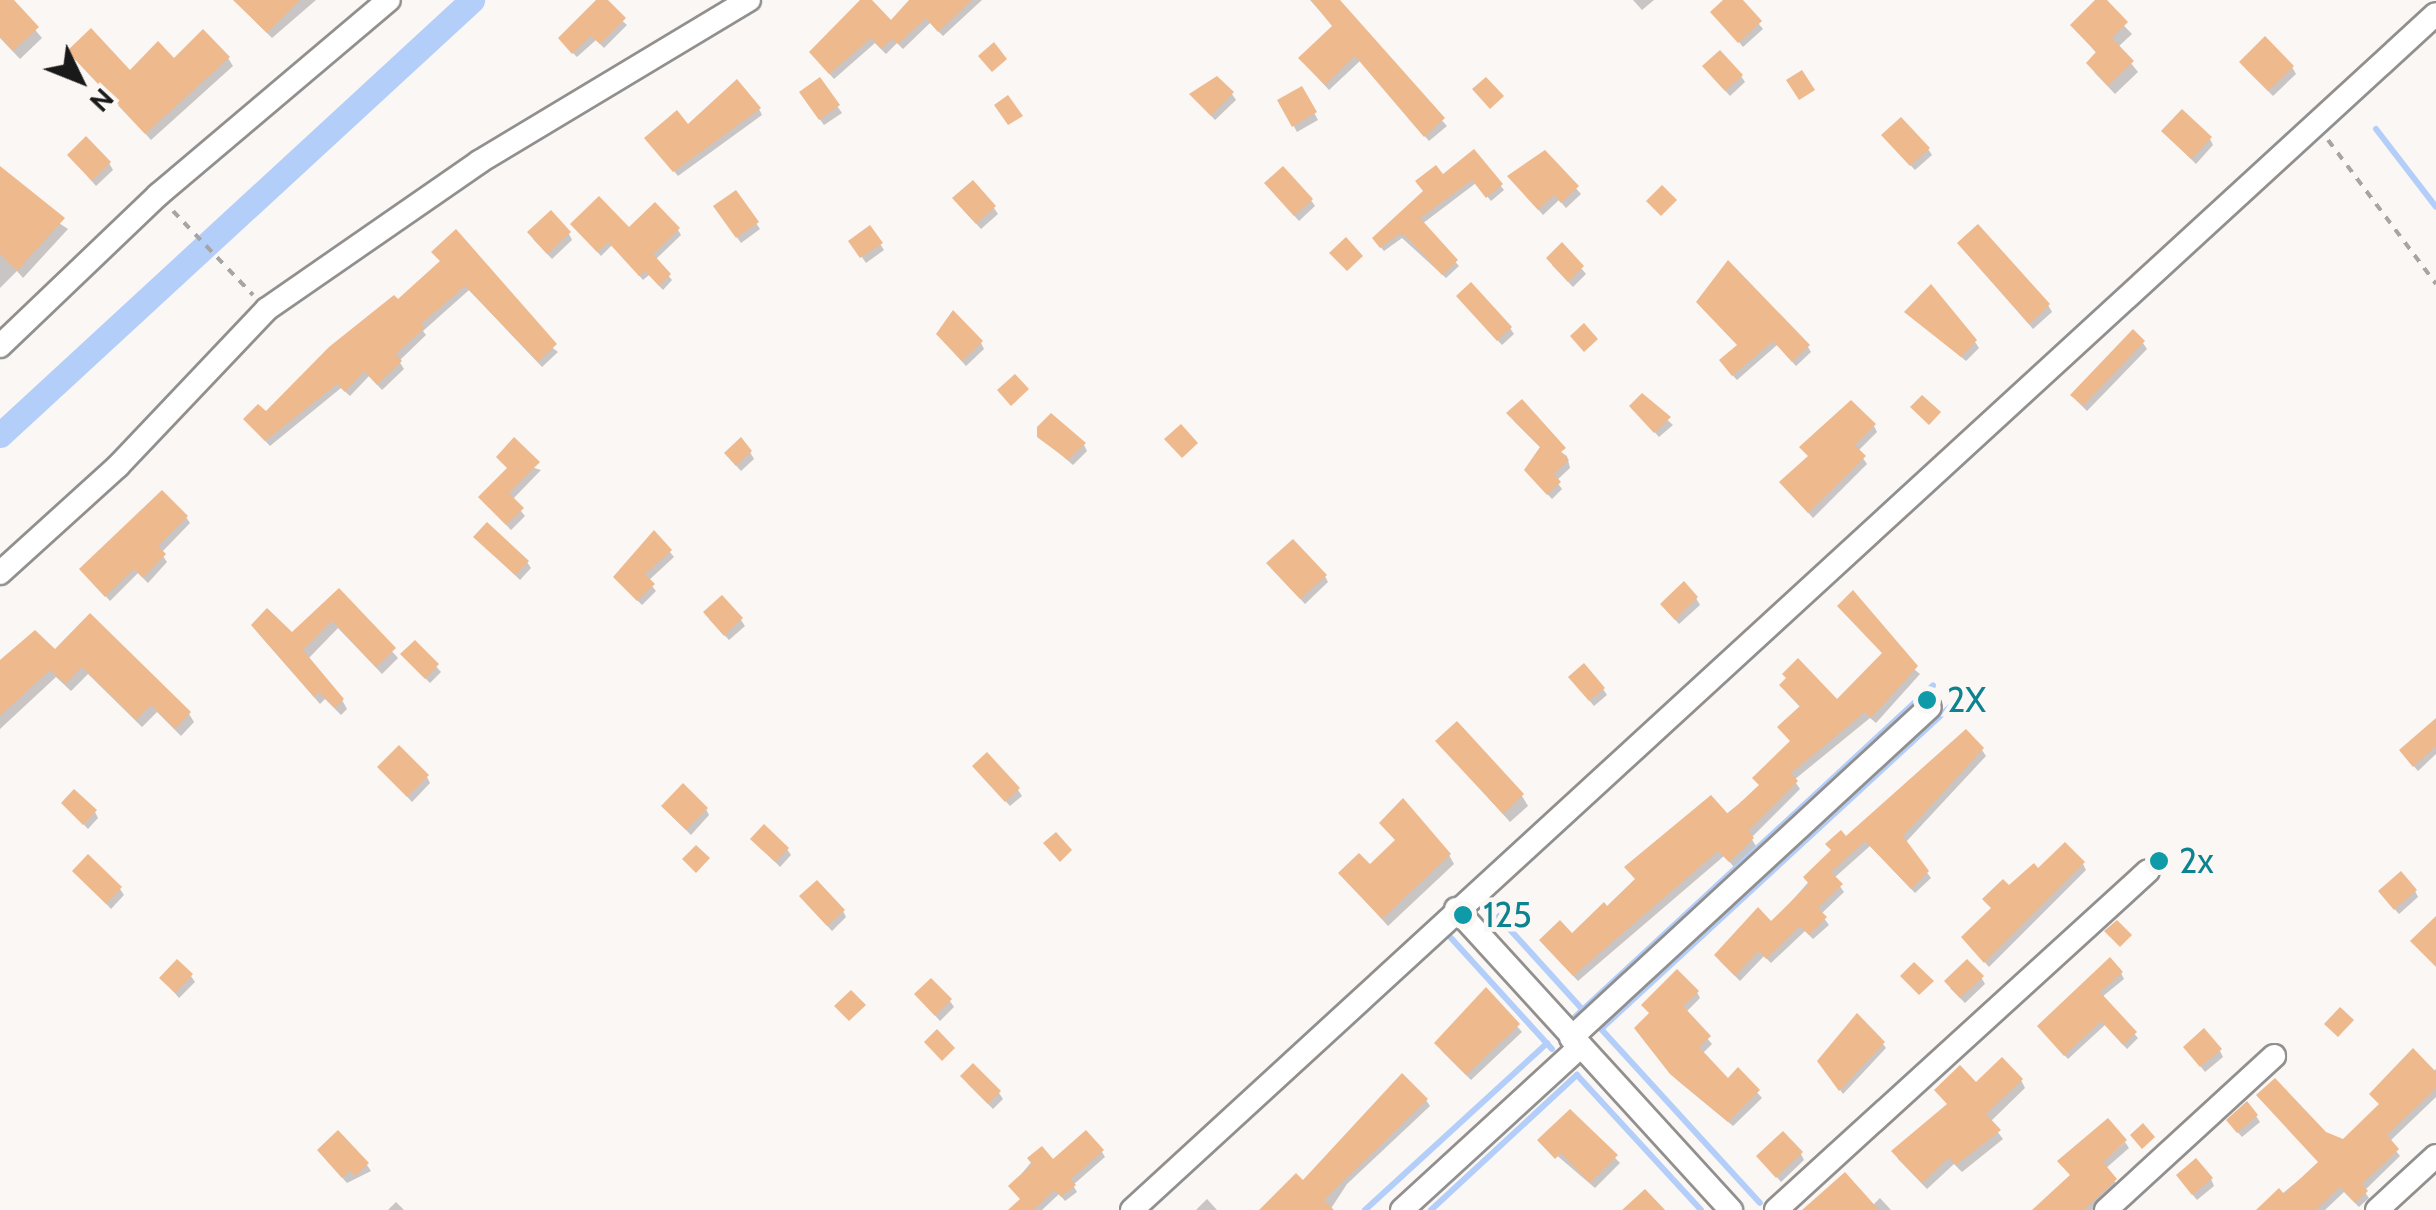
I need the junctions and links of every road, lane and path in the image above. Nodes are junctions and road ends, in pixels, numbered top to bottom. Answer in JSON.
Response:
{"nodes":[{"id":1,"x":388,"y":0,"type":"edge"},
{"id":2,"x":749,"y":0,"type":"edge"},
{"id":3,"x":2436,"y":14,"type":"edge"},
{"id":4,"x":2314,"y":121,"type":"junction"},
{"id":5,"x":176,"y":214,"type":"dead end"},
{"id":6,"x":2436,"y":284,"type":"edge"},
{"id":7,"x":267,"y":309,"type":"junction"},
{"id":8,"x":0,"y":346,"type":"edge"},
{"id":9,"x":0,"y":573,"type":"edge"},
{"id":10,"x":1930,"y":707,"type":"dead end"},
{"id":11,"x":2148,"y":871,"type":"dead end"},
{"id":12,"x":1456,"y":909,"type":"junction"},
{"id":13,"x":1575,"y":1043,"type":"junction"},
{"id":14,"x":2274,"y":1056,"type":"dead end"},
{"id":15,"x":2436,"y":1156,"type":"edge"},
{"id":16,"x":1132,"y":1210,"type":"edge"},
{"id":17,"x":1402,"y":1210,"type":"edge"},
{"id":18,"x":1731,"y":1210,"type":"edge"},
{"id":19,"x":1776,"y":1210,"type":"edge"},
{"id":20,"x":2106,"y":1210,"type":"edge"},
{"id":21,"x":2377,"y":1210,"type":"edge"}],
"edges":[{"from":1,"to":8,"type":"street"},
{"from":2,"to":7,"type":"street"},
{"from":3,"to":4,"type":"street"},
{"from":4,"to":6,"type":"path"},
{"from":4,"to":12,"type":"street"},
{"from":5,"to":7,"type":"path"},
{"from":7,"to":9,"type":"street"},
{"from":10,"to":13,"type":"street"},
{"from":11,"to":19,"type":"street"},
{"from":12,"to":13,"type":"street"},
{"from":12,"to":16,"type":"street"},
{"from":13,"to":17,"type":"street"},
{"from":13,"to":18,"type":"street"},
{"from":14,"to":20,"type":"street"},
{"from":15,"to":21,"type":"street"}]}
